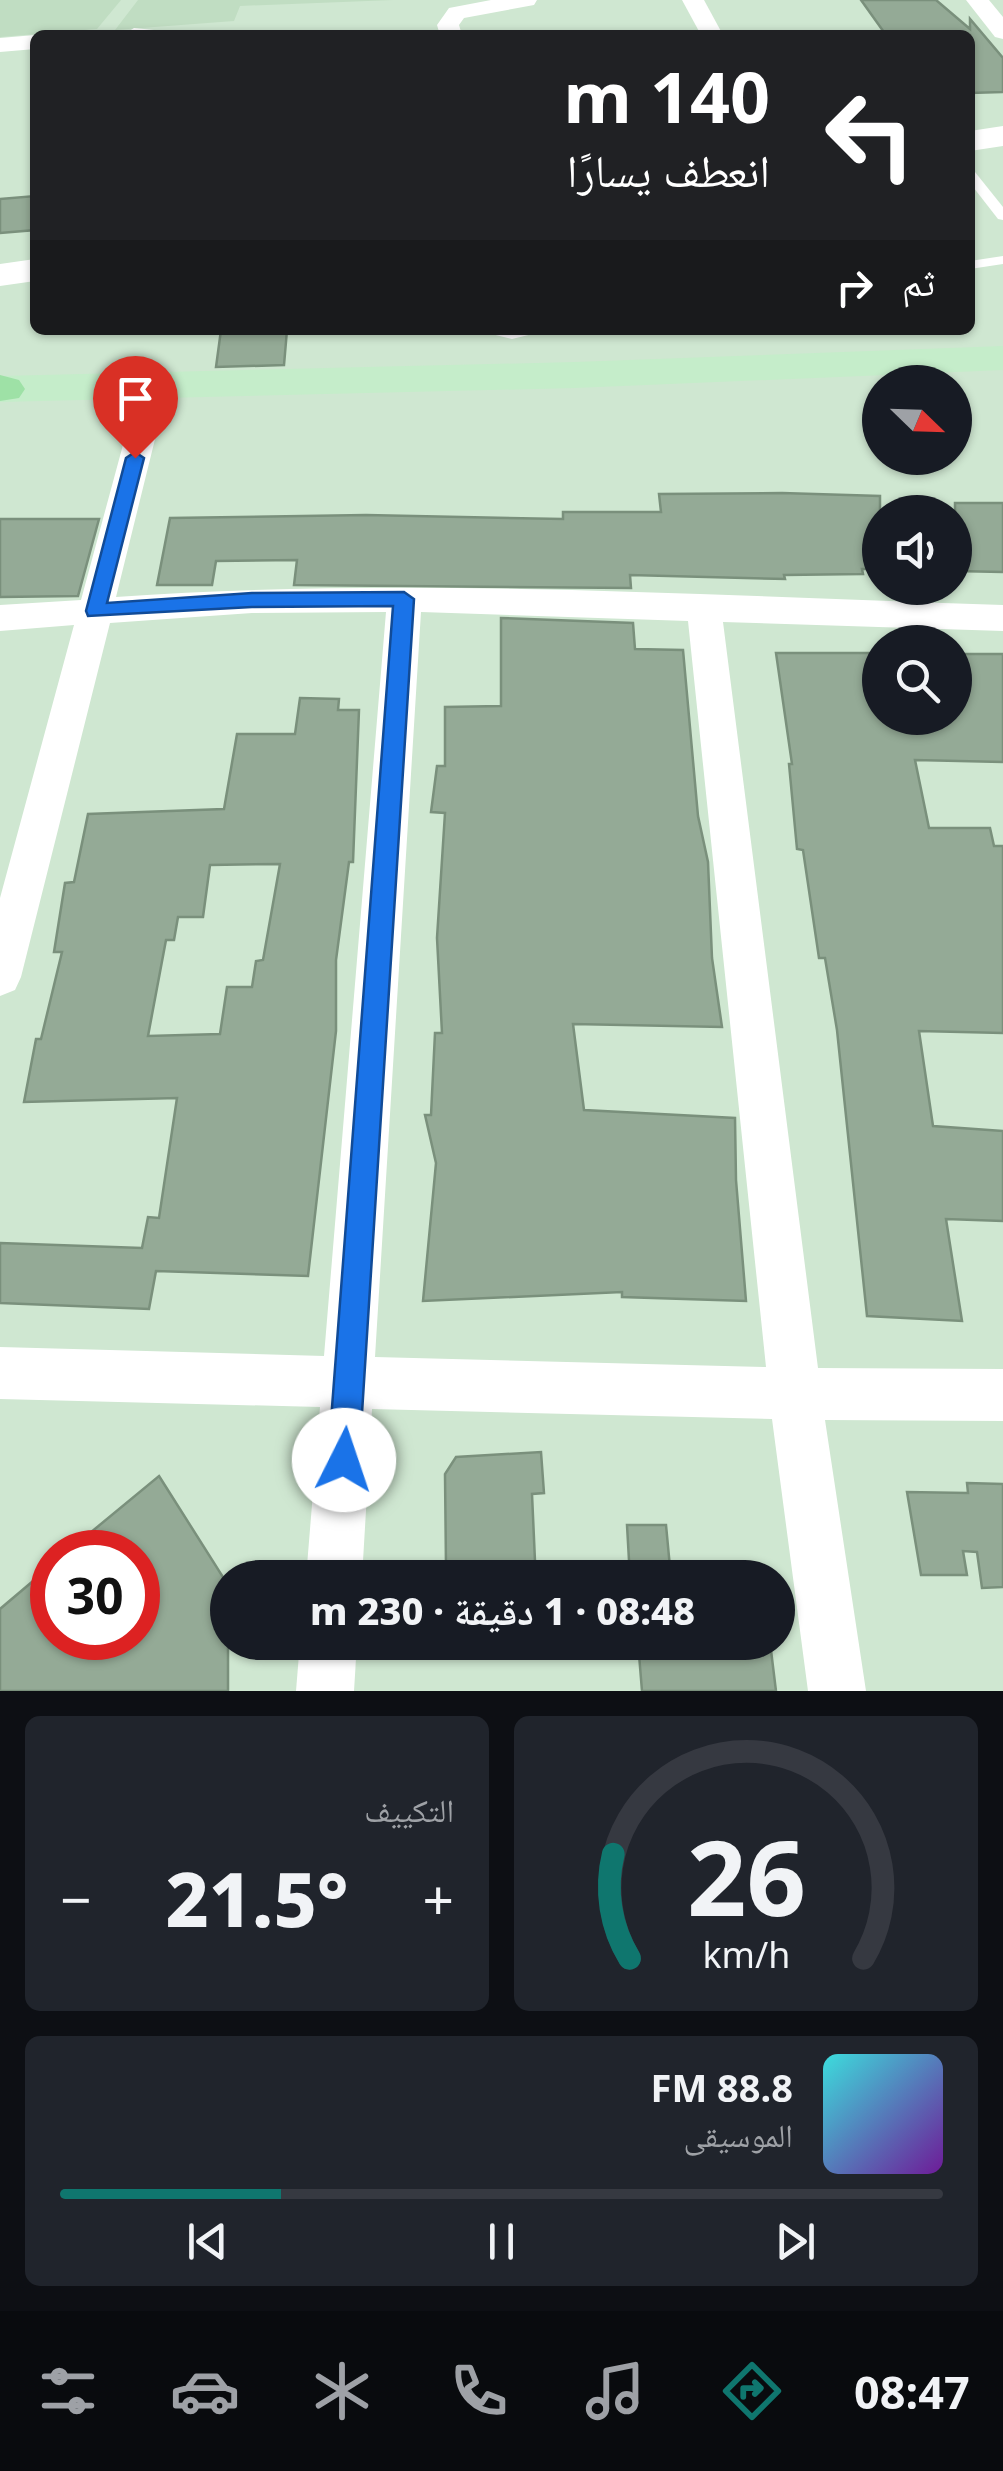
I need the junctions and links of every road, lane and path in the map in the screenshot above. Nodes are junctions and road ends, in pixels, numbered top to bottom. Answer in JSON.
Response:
{"nodes":[{"id":1,"x":526,"y":0,"type":"edge"},
{"id":2,"x":693,"y":0,"type":"edge"},
{"id":3,"x":977,"y":0,"type":"edge"},
{"id":4,"x":449,"y":30,"type":"edge"},
{"id":5,"x":709,"y":30,"type":"edge"},
{"id":6,"x":1003,"y":32,"type":"edge"},
{"id":7,"x":30,"y":42,"type":"edge"},
{"id":8,"x":0,"y":44,"type":"edge"},
{"id":9,"x":1003,"y":136,"type":"edge"},
{"id":10,"x":975,"y":140,"type":"edge"},
{"id":11,"x":975,"y":181,"type":"edge"},
{"id":12,"x":1003,"y":216,"type":"edge"},
{"id":13,"x":1003,"y":260,"type":"edge"},
{"id":14,"x":975,"y":264,"type":"edge"},
{"id":15,"x":30,"y":271,"type":"edge"},
{"id":16,"x":0,"y":275,"type":"edge"},
{"id":17,"x":1003,"y":358,"type":"edge"},
{"id":18,"x":1003,"y":391,"type":"edge"},
{"id":19,"x":972,"y":393,"type":"edge"},
{"id":20,"x":1,"y":397,"type":"edge"},
{"id":21,"x":862,"y":398,"type":"edge"},
{"id":22,"x":145,"y":419,"type":"junction"},
{"id":23,"x":404,"y":599,"type":"junction"},
{"id":24,"x":704,"y":610,"type":"junction"},
{"id":25,"x":96,"y":611,"type":"junction"},
{"id":26,"x":0,"y":618,"type":"edge"},
{"id":27,"x":1003,"y":618,"type":"edge"},
{"id":28,"x":0,"y":977,"type":"edge"},
{"id":29,"x":0,"y":1373,"type":"edge"},
{"id":30,"x":350,"y":1382,"type":"junction"},
{"id":31,"x":794,"y":1394,"type":"junction"},
{"id":32,"x":1003,"y":1395,"type":"edge"},
{"id":33,"x":335,"y":1560,"type":"edge"},
{"id":34,"x":327,"y":1660,"type":"edge"},
{"id":35,"x":324,"y":1691,"type":"edge"},
{"id":36,"x":837,"y":1691,"type":"edge"}],
"edges":[{"from":1,"to":4,"type":"street"},
{"from":2,"to":5,"type":"street"},
{"from":3,"to":6,"type":"street"},
{"from":7,"to":8,"type":"street"},
{"from":9,"to":10,"type":"street"},
{"from":11,"to":12,"type":"lane"},
{"from":13,"to":14,"type":"lane"},
{"from":15,"to":16,"type":"street"},
{"from":17,"to":20,"type":"main road"},
{"from":18,"to":19,"type":"main road"},
{"from":20,"to":22,"type":"main road"},
{"from":21,"to":22,"type":"main road"},
{"from":22,"to":25,"type":"street"},
{"from":23,"to":24,"type":"street"},
{"from":23,"to":25,"type":"street"},
{"from":23,"to":30,"type":"street"},
{"from":24,"to":27,"type":"street"},
{"from":24,"to":31,"type":"street"},
{"from":25,"to":26,"type":"street"},
{"from":25,"to":28,"type":"street"},
{"from":29,"to":30,"type":"street"},
{"from":30,"to":31,"type":"street"},
{"from":30,"to":33,"type":"street"},
{"from":31,"to":32,"type":"street"},
{"from":31,"to":36,"type":"street"},
{"from":34,"to":35,"type":"street"}]}
